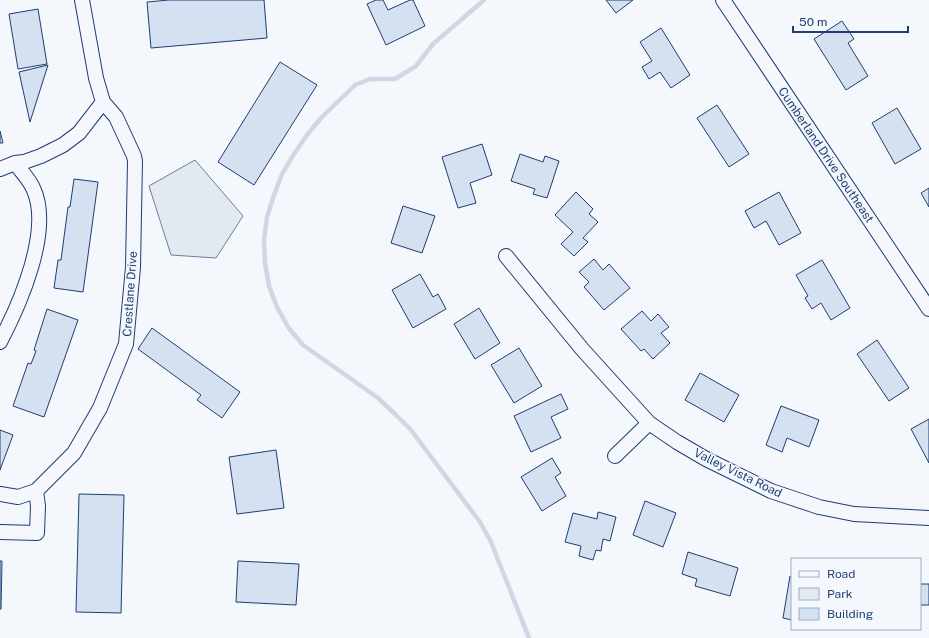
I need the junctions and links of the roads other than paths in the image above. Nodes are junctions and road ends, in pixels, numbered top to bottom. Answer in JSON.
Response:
{"nodes":[{"id":1,"x":82,"y":0,"type":"edge"},
{"id":2,"x":723,"y":0,"type":"edge"},
{"id":3,"x":103,"y":102,"type":"junction"},
{"id":4,"x":15,"y":163,"type":"junction"},
{"id":5,"x":0,"y":169,"type":"edge"},
{"id":6,"x":506,"y":256,"type":"dead end"},
{"id":7,"x":929,"y":309,"type":"edge"},
{"id":8,"x":0,"y":342,"type":"edge"},
{"id":9,"x":649,"y":423,"type":"junction"},
{"id":10,"x":615,"y":456,"type":"dead end"},
{"id":11,"x":36,"y":491,"type":"junction"},
{"id":12,"x":0,"y":494,"type":"edge"},
{"id":13,"x":929,"y":518,"type":"edge"},
{"id":14,"x":0,"y":532,"type":"edge"}],
"edges":[{"from":1,"to":3,"type":"street","name":"Crestlane Drive"},
{"from":2,"to":7,"type":"street","name":"Cumberland Drive Southeast"},
{"from":3,"to":4,"type":"street"},
{"from":3,"to":11,"type":"street","name":"Crestlane Drive"},
{"from":4,"to":5,"type":"street"},
{"from":4,"to":8,"type":"street"},
{"from":6,"to":9,"type":"street","name":"Valley Vista Road"},
{"from":9,"to":10,"type":"street"},
{"from":9,"to":13,"type":"street","name":"Valley Vista Road"},
{"from":11,"to":12,"type":"street"},
{"from":11,"to":14,"type":"street"}]}
